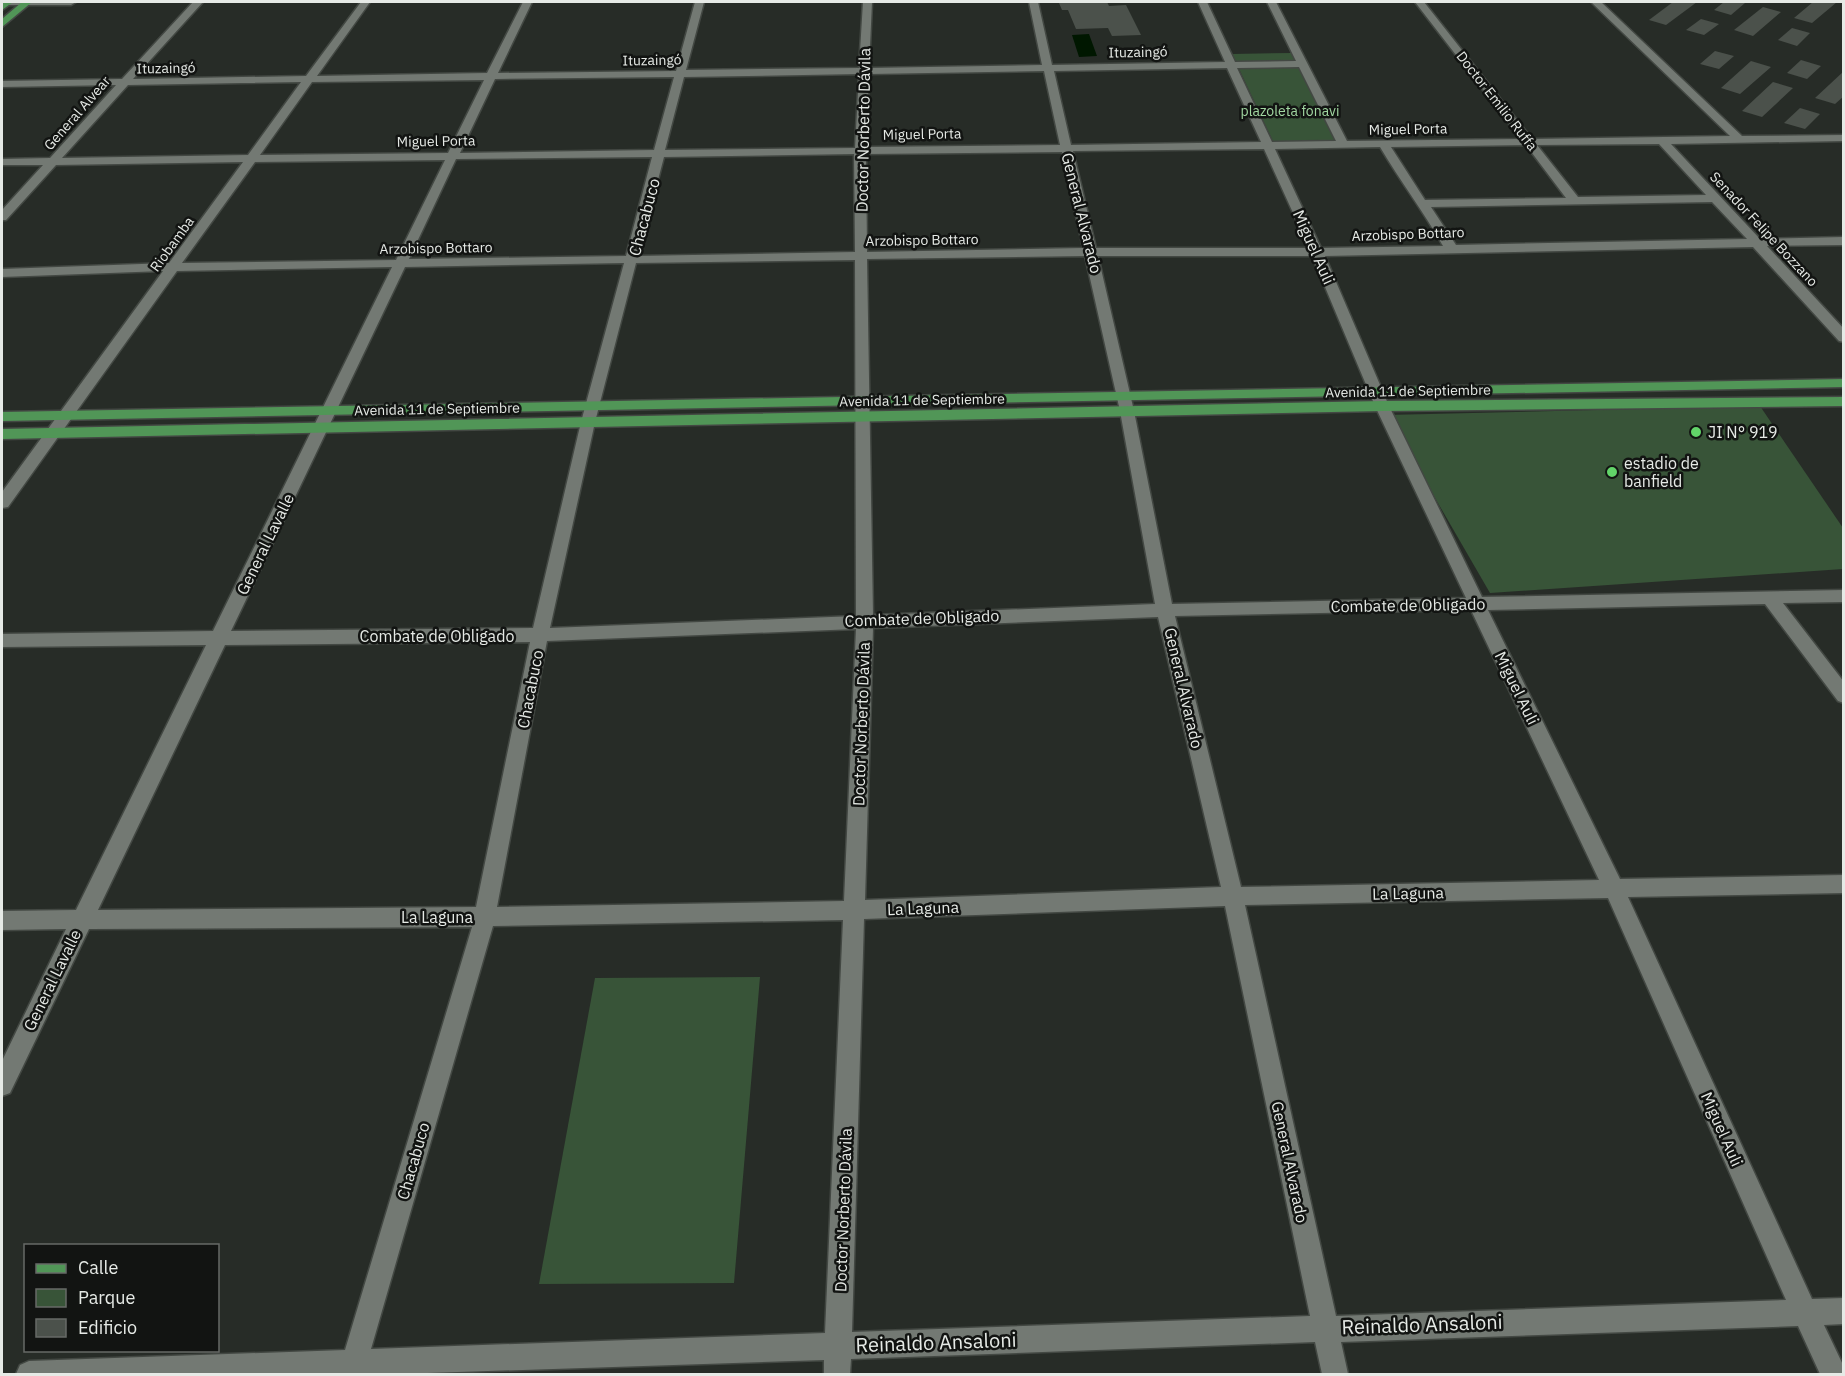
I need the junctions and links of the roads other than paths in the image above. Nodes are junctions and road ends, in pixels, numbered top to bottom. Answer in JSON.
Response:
{"nodes":[{"id":1,"x":27,"y":2,"type":"edge"},
{"id":2,"x":71,"y":2,"type":"edge"},
{"id":3,"x":198,"y":2,"type":"edge"},
{"id":4,"x":365,"y":2,"type":"edge"},
{"id":5,"x":527,"y":2,"type":"edge"},
{"id":6,"x":699,"y":2,"type":"edge"},
{"id":7,"x":867,"y":2,"type":"edge"},
{"id":8,"x":1033,"y":2,"type":"edge"},
{"id":9,"x":1202,"y":2,"type":"edge"},
{"id":10,"x":1272,"y":2,"type":"edge"},
{"id":11,"x":1420,"y":2,"type":"edge"},
{"id":12,"x":1596,"y":2,"type":"edge"},
{"id":13,"x":4,"y":3,"type":"edge"},
{"id":14,"x":2,"y":24,"type":"edge"},
{"id":15,"x":1232,"y":64,"type":"junction"},
{"id":16,"x":1303,"y":64,"type":"junction"},
{"id":17,"x":1049,"y":67,"type":"junction"},
{"id":18,"x":865,"y":70,"type":"junction"},
{"id":19,"x":683,"y":73,"type":"junction"},
{"id":20,"x":491,"y":76,"type":"junction"},
{"id":21,"x":309,"y":79,"type":"junction"},
{"id":22,"x":125,"y":82,"type":"junction"},
{"id":23,"x":2,"y":84,"type":"edge"},
{"id":24,"x":1738,"y":138,"type":"junction"},
{"id":25,"x":1844,"y":138,"type":"edge"},
{"id":26,"x":1662,"y":140,"type":"junction"},
{"id":27,"x":1528,"y":142,"type":"junction"},
{"id":28,"x":1343,"y":145,"type":"junction"},
{"id":29,"x":1384,"y":145,"type":"junction"},
{"id":30,"x":1266,"y":146,"type":"junction"},
{"id":31,"x":1066,"y":147,"type":"junction"},
{"id":32,"x":860,"y":150,"type":"junction"},
{"id":33,"x":662,"y":152,"type":"junction"},
{"id":34,"x":452,"y":156,"type":"junction"},
{"id":35,"x":252,"y":159,"type":"junction"},
{"id":36,"x":55,"y":161,"type":"junction"},
{"id":37,"x":2,"y":162,"type":"edge"},
{"id":38,"x":1714,"y":198,"type":"junction"},
{"id":39,"x":1574,"y":200,"type":"junction"},
{"id":40,"x":1422,"y":204,"type":"junction"},
{"id":41,"x":2,"y":217,"type":"edge"},
{"id":42,"x":1844,"y":241,"type":"edge"},
{"id":43,"x":1754,"y":242,"type":"junction"},
{"id":44,"x":1451,"y":248,"type":"junction"},
{"id":45,"x":1092,"y":252,"type":"junction"},
{"id":46,"x":1317,"y":252,"type":"junction"},
{"id":47,"x":861,"y":256,"type":"junction"},
{"id":48,"x":632,"y":260,"type":"junction"},
{"id":49,"x":400,"y":263,"type":"junction"},
{"id":50,"x":174,"y":267,"type":"junction"},
{"id":51,"x":2,"y":273,"type":"edge"},
{"id":52,"x":1844,"y":338,"type":"edge"},
{"id":53,"x":1844,"y":383,"type":"edge"},
{"id":54,"x":1379,"y":399,"type":"junction"},
{"id":55,"x":1844,"y":400,"type":"edge"},
{"id":56,"x":1125,"y":404,"type":"junction"},
{"id":57,"x":862,"y":409,"type":"junction"},
{"id":58,"x":330,"y":411,"type":"junction"},
{"id":59,"x":591,"y":414,"type":"junction"},
{"id":60,"x":64,"y":416,"type":"junction"},
{"id":61,"x":2,"y":417,"type":"edge"},
{"id":62,"x":322,"y":427,"type":"junction"},
{"id":63,"x":51,"y":433,"type":"junction"},
{"id":64,"x":2,"y":434,"type":"edge"},
{"id":65,"x":2,"y":503,"type":"edge"},
{"id":66,"x":1844,"y":596,"type":"edge"},
{"id":67,"x":1770,"y":598,"type":"junction"},
{"id":68,"x":1477,"y":604,"type":"junction"},
{"id":69,"x":1165,"y":610,"type":"junction"},
{"id":70,"x":865,"y":620,"type":"junction"},
{"id":71,"x":540,"y":635,"type":"junction"},
{"id":72,"x":219,"y":637,"type":"junction"},
{"id":73,"x":2,"y":639,"type":"edge"},
{"id":74,"x":1844,"y":696,"type":"edge"},
{"id":75,"x":1844,"y":884,"type":"edge"},
{"id":76,"x":1614,"y":889,"type":"junction"},
{"id":77,"x":1233,"y":896,"type":"junction"},
{"id":78,"x":856,"y":910,"type":"junction"},
{"id":79,"x":485,"y":917,"type":"junction"},
{"id":80,"x":82,"y":918,"type":"junction"},
{"id":81,"x":2,"y":920,"type":"edge"},
{"id":82,"x":2,"y":1085,"type":"edge"},
{"id":83,"x":1844,"y":1311,"type":"edge"},
{"id":84,"x":1804,"y":1312,"type":"junction"},
{"id":85,"x":1325,"y":1328,"type":"junction"},
{"id":86,"x":837,"y":1345,"type":"junction"},
{"id":87,"x":352,"y":1368,"type":"edge"},
{"id":88,"x":29,"y":1374,"type":"edge"},
{"id":89,"x":837,"y":1374,"type":"edge"},
{"id":90,"x":1335,"y":1374,"type":"edge"},
{"id":91,"x":1833,"y":1374,"type":"edge"}],
"edges":[{"from":1,"to":2,"type":"street"},
{"from":1,"to":13,"type":"street"},
{"from":1,"to":14,"type":"main road"},
{"from":3,"to":22,"type":"street","name":"General Alvear"},
{"from":4,"to":21,"type":"street","name":"Riobamba"},
{"from":5,"to":20,"type":"street","name":"General Lavalle"},
{"from":6,"to":19,"type":"street","name":"Chacabuco"},
{"from":7,"to":18,"type":"street","name":"Doctor Norberto Dávila"},
{"from":8,"to":17,"type":"street","name":"General Alvarado"},
{"from":9,"to":15,"type":"street","name":"Miguel Auli"},
{"from":10,"to":16,"type":"street"},
{"from":11,"to":27,"type":"street","name":"Doctor Emilio Ruffa"},
{"from":12,"to":24,"type":"street"},
{"from":15,"to":16,"type":"street","name":"Ituzaingó"},
{"from":15,"to":17,"type":"street","name":"Ituzaingó"},
{"from":15,"to":30,"type":"street","name":"Miguel Auli"},
{"from":16,"to":28,"type":"street"},
{"from":17,"to":18,"type":"street","name":"Ituzaingó"},
{"from":17,"to":31,"type":"street","name":"General Alvarado"},
{"from":18,"to":19,"type":"street","name":"Ituzaingó"},
{"from":18,"to":32,"type":"street","name":"Doctor Norberto Dávila"},
{"from":19,"to":20,"type":"street","name":"Ituzaingó"},
{"from":19,"to":33,"type":"street","name":"Chacabuco"},
{"from":20,"to":21,"type":"street","name":"Ituzaingó"},
{"from":20,"to":34,"type":"street","name":"General Lavalle"},
{"from":21,"to":22,"type":"street","name":"Ituzaingó"},
{"from":21,"to":35,"type":"street","name":"Riobamba"},
{"from":22,"to":23,"type":"street","name":"Ituzaingó"},
{"from":22,"to":36,"type":"street","name":"General Alvear"},
{"from":24,"to":25,"type":"street","name":"Miguel Porta"},
{"from":24,"to":26,"type":"street","name":"Miguel Porta"},
{"from":26,"to":27,"type":"street","name":"Miguel Porta"},
{"from":26,"to":38,"type":"street","name":"Senador Felipe Bozzano"},
{"from":27,"to":29,"type":"street","name":"Miguel Porta"},
{"from":27,"to":39,"type":"street","name":"Doctor Emilio Ruffa"},
{"from":28,"to":29,"type":"street","name":"Miguel Porta"},
{"from":28,"to":30,"type":"street","name":"Miguel Porta"},
{"from":29,"to":40,"type":"street"},
{"from":30,"to":31,"type":"street","name":"Miguel Porta"},
{"from":30,"to":46,"type":"street","name":"Miguel Auli"},
{"from":31,"to":32,"type":"street","name":"Miguel Porta"},
{"from":31,"to":45,"type":"street","name":"General Alvarado"},
{"from":32,"to":33,"type":"street","name":"Miguel Porta"},
{"from":32,"to":47,"type":"street","name":"Doctor Norberto Dávila"},
{"from":33,"to":34,"type":"street","name":"Miguel Porta"},
{"from":33,"to":48,"type":"street","name":"Chacabuco"},
{"from":34,"to":35,"type":"street","name":"Miguel Porta"},
{"from":34,"to":49,"type":"street","name":"General Lavalle"},
{"from":35,"to":36,"type":"street","name":"Miguel Porta"},
{"from":35,"to":50,"type":"street","name":"Riobamba"},
{"from":36,"to":37,"type":"street","name":"Miguel Porta"},
{"from":36,"to":41,"type":"street","name":"General Alvear"},
{"from":38,"to":39,"type":"street"},
{"from":38,"to":43,"type":"street","name":"Senador Felipe Bozzano"},
{"from":39,"to":40,"type":"street"},
{"from":40,"to":44,"type":"street"},
{"from":42,"to":43,"type":"street","name":"Arzobispo Bottaro"},
{"from":43,"to":44,"type":"street","name":"Arzobispo Bottaro"},
{"from":43,"to":52,"type":"street","name":"Senador Felipe Bozzano"},
{"from":44,"to":46,"type":"street","name":"Arzobispo Bottaro"},
{"from":45,"to":46,"type":"street","name":"Arzobispo Bottaro"},
{"from":45,"to":47,"type":"street","name":"Arzobispo Bottaro"},
{"from":45,"to":56,"type":"street","name":"General Alvarado"},
{"from":46,"to":54,"type":"street","name":"Miguel Auli"},
{"from":47,"to":48,"type":"street","name":"Arzobispo Bottaro"},
{"from":47,"to":57,"type":"street","name":"Doctor Norberto Dávila"},
{"from":48,"to":49,"type":"street","name":"Arzobispo Bottaro"},
{"from":48,"to":59,"type":"street","name":"Chacabuco"},
{"from":49,"to":50,"type":"street","name":"Arzobispo Bottaro"},
{"from":49,"to":58,"type":"street","name":"General Lavalle"},
{"from":50,"to":51,"type":"street","name":"Arzobispo Bottaro"},
{"from":50,"to":60,"type":"street","name":"Riobamba"},
{"from":53,"to":54,"type":"main road","name":"Avenida 11 de Septiembre"},
{"from":54,"to":55,"type":"main road","name":"Avenida 11 de Septiembre"},
{"from":54,"to":56,"type":"main road","name":"Avenida 11 de Septiembre"},
{"from":54,"to":68,"type":"street","name":"Miguel Auli"},
{"from":56,"to":57,"type":"main road","name":"Avenida 11 de Septiembre"},
{"from":56,"to":69,"type":"street","name":"General Alvarado"},
{"from":57,"to":59,"type":"main road","name":"Avenida 11 de Septiembre"},
{"from":57,"to":70,"type":"street","name":"Doctor Norberto Dávila"},
{"from":58,"to":59,"type":"main road","name":"Avenida 11 de Septiembre"},
{"from":58,"to":60,"type":"main road","name":"Avenida 11 de Septiembre"},
{"from":58,"to":62,"type":"street","name":"General Lavalle"},
{"from":59,"to":62,"type":"main road","name":"Avenida 11 de Septiembre"},
{"from":59,"to":71,"type":"street","name":"Chacabuco"},
{"from":60,"to":61,"type":"main road","name":"Avenida 11 de Septiembre"},
{"from":60,"to":63,"type":"street","name":"Riobamba"},
{"from":62,"to":63,"type":"main road","name":"Avenida 11 de Septiembre"},
{"from":62,"to":72,"type":"street","name":"General Lavalle"},
{"from":63,"to":64,"type":"main road","name":"Avenida 11 de Septiembre"},
{"from":63,"to":65,"type":"street","name":"Riobamba"},
{"from":66,"to":67,"type":"street","name":"Combate de Obligado"},
{"from":67,"to":68,"type":"street","name":"Combate de Obligado"},
{"from":67,"to":74,"type":"street"},
{"from":68,"to":69,"type":"street","name":"Combate de Obligado"},
{"from":68,"to":76,"type":"street","name":"Miguel Auli"},
{"from":69,"to":70,"type":"street","name":"Combate de Obligado"},
{"from":69,"to":77,"type":"street","name":"General Alvarado"},
{"from":70,"to":71,"type":"street","name":"Combate de Obligado"},
{"from":70,"to":78,"type":"street","name":"Doctor Norberto Dávila"},
{"from":71,"to":72,"type":"street","name":"Combate de Obligado"},
{"from":71,"to":79,"type":"street","name":"Chacabuco"},
{"from":72,"to":73,"type":"street","name":"Combate de Obligado"},
{"from":72,"to":80,"type":"street","name":"General Lavalle"},
{"from":75,"to":76,"type":"street","name":"La Laguna"},
{"from":76,"to":77,"type":"street","name":"La Laguna"},
{"from":76,"to":84,"type":"street","name":"Miguel Auli"},
{"from":77,"to":78,"type":"street","name":"La Laguna"},
{"from":77,"to":85,"type":"street","name":"General Alvarado"},
{"from":78,"to":79,"type":"street","name":"La Laguna"},
{"from":78,"to":86,"type":"street","name":"Doctor Norberto Dávila"},
{"from":79,"to":80,"type":"street","name":"La Laguna"},
{"from":79,"to":87,"type":"street","name":"Chacabuco"},
{"from":80,"to":81,"type":"street","name":"La Laguna"},
{"from":80,"to":82,"type":"street","name":"General Lavalle"},
{"from":83,"to":84,"type":"street","name":"Reinaldo Ansaloni"},
{"from":84,"to":85,"type":"street","name":"Reinaldo Ansaloni"},
{"from":84,"to":91,"type":"street","name":"Miguel Auli"},
{"from":85,"to":86,"type":"street","name":"Reinaldo Ansaloni"},
{"from":85,"to":90,"type":"street","name":"General Alvarado"},
{"from":86,"to":87,"type":"street","name":"Reinaldo Ansaloni"},
{"from":86,"to":89,"type":"street","name":"Doctor Norberto Dávila"},
{"from":87,"to":88,"type":"street","name":"Reinaldo Ansaloni"}]}
